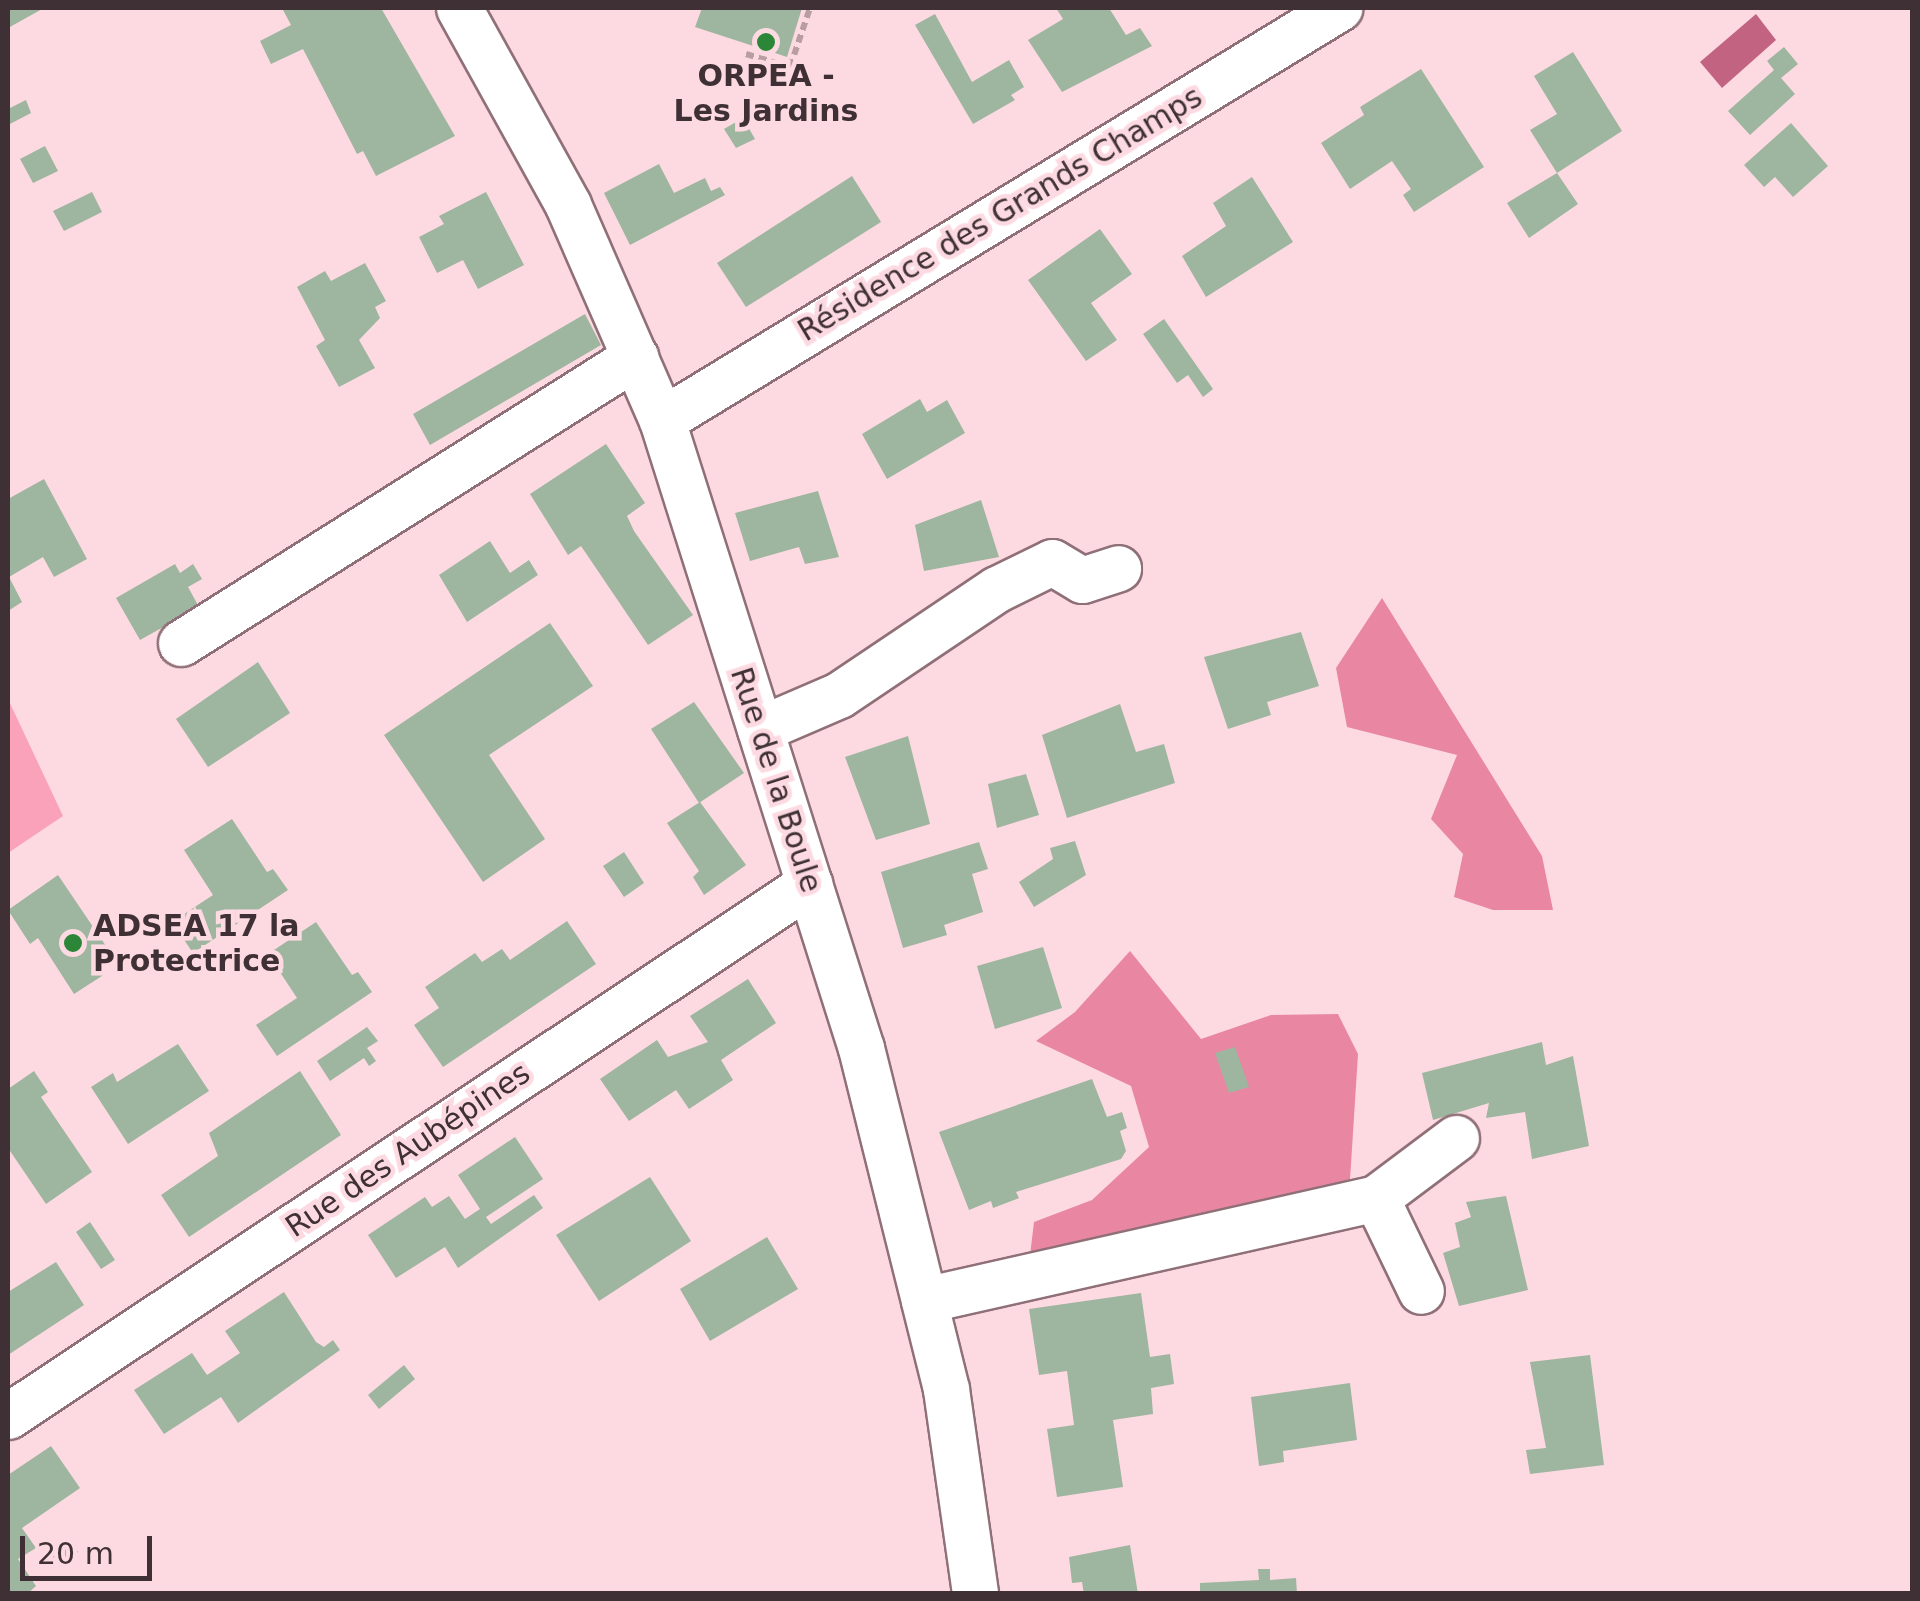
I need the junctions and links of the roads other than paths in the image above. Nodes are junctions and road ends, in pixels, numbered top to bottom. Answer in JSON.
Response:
{"nodes":[{"id":1,"x":458,"y":8,"type":"edge"},
{"id":2,"x":1338,"y":8,"type":"edge"},
{"id":3,"x":634,"y":357,"type":"junction"},
{"id":4,"x":662,"y":420,"type":"junction"},
{"id":5,"x":1118,"y":568,"type":"dead end"},
{"id":6,"x":181,"y":643,"type":"dead end"},
{"id":7,"x":760,"y":730,"type":"junction"},
{"id":8,"x":809,"y":884,"type":"junction"},
{"id":9,"x":1456,"y":1138,"type":"dead end"},
{"id":10,"x":1376,"y":1198,"type":"junction"},
{"id":11,"x":1421,"y":1292,"type":"dead end"},
{"id":12,"x":924,"y":1300,"type":"junction"},
{"id":13,"x":8,"y":1416,"type":"edge"},
{"id":14,"x":975,"y":1594,"type":"edge"}],
"edges":[{"from":1,"to":3,"type":"street","name":"Rue de la Boule"},
{"from":2,"to":4,"type":"street","name":"Résidence des Grands Champs"},
{"from":3,"to":4,"type":"street","name":"Rue de la Boule"},
{"from":3,"to":6,"type":"street"},
{"from":4,"to":7,"type":"street","name":"Rue de la Boule"},
{"from":5,"to":7,"type":"street"},
{"from":7,"to":8,"type":"street","name":"Rue de la Boule"},
{"from":8,"to":12,"type":"street","name":"Rue de la Boule"},
{"from":8,"to":13,"type":"street","name":"Rue des Aubépines"},
{"from":9,"to":10,"type":"street"},
{"from":10,"to":11,"type":"street"},
{"from":10,"to":12,"type":"street"},
{"from":12,"to":14,"type":"street","name":"Rue de la Boule"}]}
